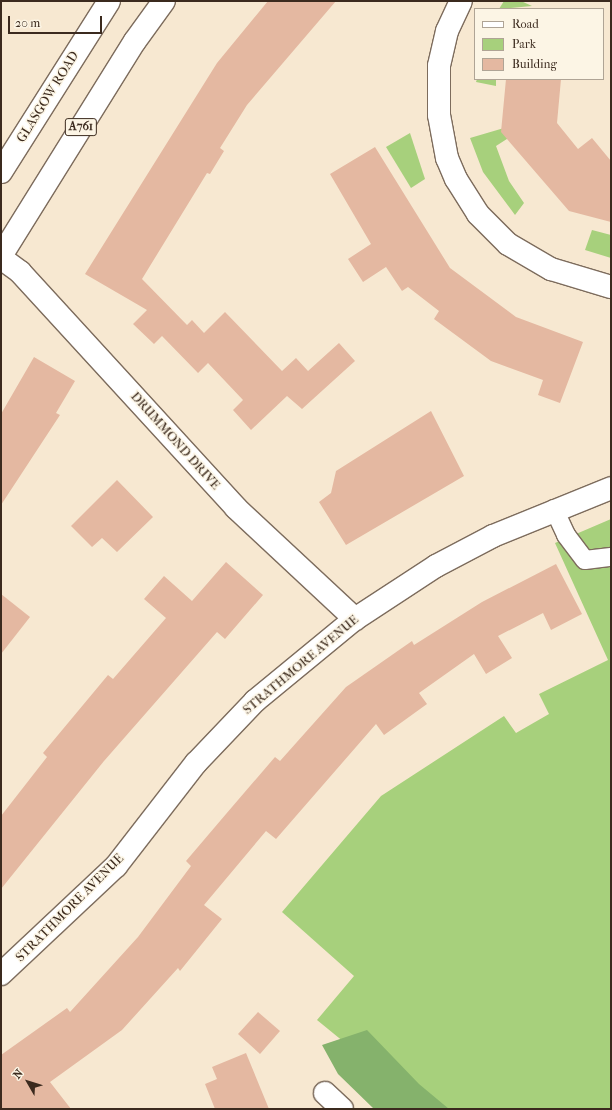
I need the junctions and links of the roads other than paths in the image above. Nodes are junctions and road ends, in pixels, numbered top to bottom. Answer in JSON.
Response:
{"nodes":[{"id":1,"x":109,"y":1,"type":"edge"},
{"id":2,"x":164,"y":1,"type":"edge"},
{"id":3,"x":461,"y":1,"type":"edge"},
{"id":4,"x":1,"y":172,"type":"edge"},
{"id":5,"x":1,"y":257,"type":"edge"},
{"id":6,"x":611,"y":287,"type":"edge"},
{"id":7,"x":611,"y":488,"type":"edge"},
{"id":8,"x":554,"y":509,"type":"junction"},
{"id":9,"x":611,"y":557,"type":"edge"},
{"id":10,"x":354,"y":619,"type":"junction"},
{"id":11,"x":1,"y":974,"type":"edge"},
{"id":12,"x":325,"y":1093,"type":"dead end"},
{"id":13,"x":342,"y":1109,"type":"edge"}],
"edges":[{"from":1,"to":4,"type":"street","name":"GLASGOW ROAD"},
{"from":2,"to":5,"type":"street","number":"A761"},
{"from":3,"to":6,"type":"street"},
{"from":5,"to":10,"type":"street","name":"DRUMMOND DRIVE"},
{"from":7,"to":8,"type":"street","name":"STRATHMORE AVENUE"},
{"from":8,"to":9,"type":"lane"},
{"from":8,"to":10,"type":"street","name":"STRATHMORE AVENUE"},
{"from":10,"to":11,"type":"street","name":"STRATHMORE AVENUE"},
{"from":12,"to":13,"type":"street"}]}
